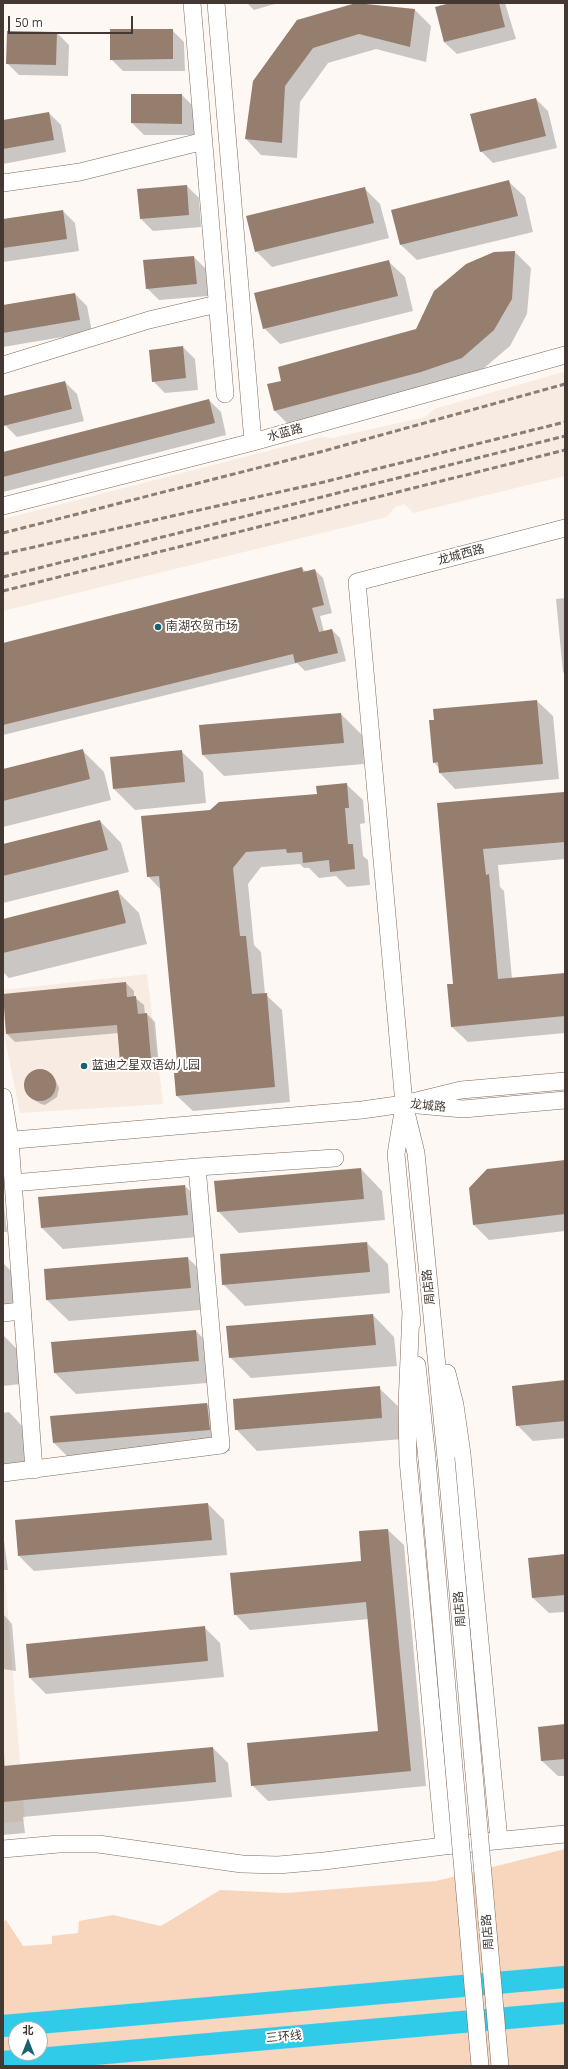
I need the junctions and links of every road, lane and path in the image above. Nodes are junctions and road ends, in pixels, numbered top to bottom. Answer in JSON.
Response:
{"nodes":[{"id":1,"x":192,"y":3,"type":"edge"},
{"id":2,"x":216,"y":3,"type":"edge"},
{"id":3,"x":204,"y":141,"type":"junction"},
{"id":4,"x":3,"y":183,"type":"edge"},
{"id":5,"x":217,"y":304,"type":"junction"},
{"id":6,"x":565,"y":356,"type":"edge"},
{"id":7,"x":3,"y":365,"type":"edge"},
{"id":8,"x":225,"y":394,"type":"dead end"},
{"id":9,"x":253,"y":442,"type":"junction"},
{"id":10,"x":3,"y":506,"type":"edge"},
{"id":11,"x":565,"y":528,"type":"edge"},
{"id":12,"x":565,"y":1081,"type":"edge"},
{"id":13,"x":3,"y":1097,"type":"edge"},
{"id":14,"x":565,"y":1100,"type":"edge"},
{"id":15,"x":404,"y":1104,"type":"junction"},
{"id":16,"x":6,"y":1140,"type":"edge"},
{"id":17,"x":335,"y":1158,"type":"dead end"},
{"id":18,"x":197,"y":1167,"type":"junction"},
{"id":19,"x":13,"y":1184,"type":"junction"},
{"id":20,"x":10,"y":1238,"type":"edge"},
{"id":21,"x":432,"y":1310,"type":"junction"},
{"id":22,"x":21,"y":1311,"type":"junction"},
{"id":23,"x":411,"y":1311,"type":"junction"},
{"id":24,"x":3,"y":1313,"type":"edge"},
{"id":25,"x":34,"y":1470,"type":"junction"},
{"id":26,"x":3,"y":1473,"type":"edge"},
{"id":27,"x":565,"y":1834,"type":"edge"},
{"id":28,"x":499,"y":1840,"type":"junction"},
{"id":29,"x":444,"y":1846,"type":"junction"},
{"id":30,"x":3,"y":1849,"type":"edge"},
{"id":31,"x":565,"y":1977,"type":"edge"},
{"id":32,"x":565,"y":2013,"type":"edge"},
{"id":33,"x":3,"y":2026,"type":"edge"},
{"id":34,"x":3,"y":2062,"type":"edge"},
{"id":35,"x":480,"y":2066,"type":"edge"},
{"id":36,"x":500,"y":2066,"type":"edge"}],
"edges":[{"from":1,"to":3,"type":"street"},
{"from":2,"to":9,"type":"street"},
{"from":3,"to":4,"type":"street"},
{"from":3,"to":5,"type":"street"},
{"from":5,"to":7,"type":"street"},
{"from":5,"to":8,"type":"street"},
{"from":6,"to":9,"type":"street","name":"水蓝路"},
{"from":9,"to":10,"type":"street","name":"水蓝路"},
{"from":11,"to":15,"type":"street","name":"龙城西路"},
{"from":12,"to":15,"type":"street","name":"龙城路"},
{"from":13,"to":16,"type":"street"},
{"from":14,"to":15,"type":"street","name":"龙城路"},
{"from":15,"to":16,"type":"street"},
{"from":15,"to":21,"type":"street","name":"周店路"},
{"from":15,"to":23,"type":"street","name":"周店路"},
{"from":16,"to":19,"type":"street"},
{"from":17,"to":18,"type":"street"},
{"from":18,"to":19,"type":"street"},
{"from":18,"to":25,"type":"street"},
{"from":19,"to":20,"type":"street"},
{"from":20,"to":22,"type":"street"},
{"from":21,"to":28,"type":"street"},
{"from":21,"to":36,"type":"street","name":"周店路","bridge":true},
{"from":22,"to":24,"type":"street"},
{"from":22,"to":25,"type":"street"},
{"from":23,"to":29,"type":"street"},
{"from":23,"to":35,"type":"street","name":"周店路","bridge":true},
{"from":25,"to":26,"type":"street"},
{"from":27,"to":28,"type":"street"},
{"from":28,"to":29,"type":"street"},
{"from":29,"to":30,"type":"street"},
{"from":31,"to":33,"type":"highway"},
{"from":32,"to":34,"type":"highway","name":"三环线"}]}
